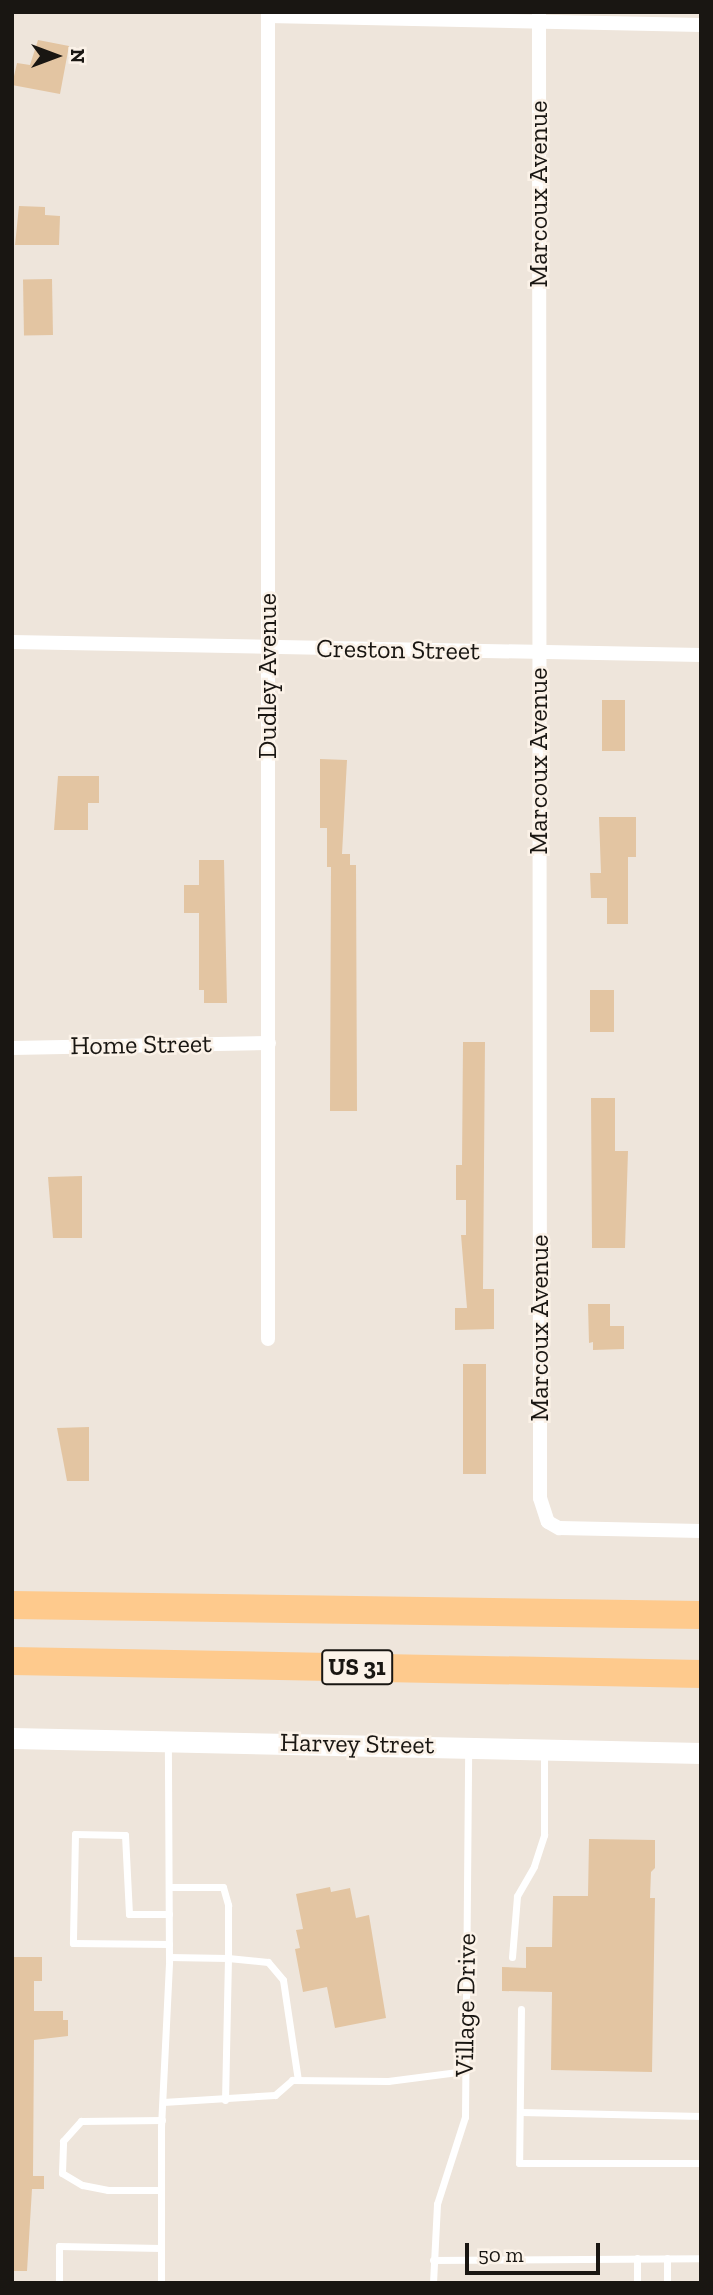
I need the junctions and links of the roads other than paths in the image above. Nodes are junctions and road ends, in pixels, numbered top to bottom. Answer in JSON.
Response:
{"nodes":[{"id":1,"x":268,"y":14,"type":"edge"},
{"id":2,"x":539,"y":17,"type":"edge"},
{"id":3,"x":701,"y":25,"type":"edge"},
{"id":4,"x":12,"y":642,"type":"edge"},
{"id":5,"x":268,"y":647,"type":"junction"},
{"id":6,"x":539,"y":653,"type":"junction"},
{"id":7,"x":701,"y":655,"type":"edge"},
{"id":8,"x":269,"y":1043,"type":"junction"},
{"id":9,"x":12,"y":1048,"type":"edge"},
{"id":10,"x":268,"y":1339,"type":"dead end"},
{"id":11,"x":701,"y":1531,"type":"edge"},
{"id":12,"x":12,"y":1605,"type":"edge"},
{"id":13,"x":701,"y":1615,"type":"edge"},
{"id":14,"x":12,"y":1661,"type":"edge"},
{"id":15,"x":701,"y":1674,"type":"edge"},
{"id":16,"x":12,"y":1738,"type":"edge"},
{"id":17,"x":168,"y":1741,"type":"junction"},
{"id":18,"x":468,"y":1746,"type":"junction"},
{"id":19,"x":544,"y":1748,"type":"junction"},
{"id":20,"x":701,"y":1753,"type":"edge"},
{"id":21,"x":169,"y":1887,"type":"junction"},
{"id":22,"x":169,"y":1914,"type":"junction"},
{"id":23,"x":169,"y":1944,"type":"junction"},
{"id":24,"x":169,"y":1957,"type":"junction"},
{"id":25,"x":512,"y":1957,"type":"dead end"},
{"id":26,"x":228,"y":1958,"type":"junction"},
{"id":27,"x":520,"y":2008,"type":"dead end"},
{"id":28,"x":465,"y":2071,"type":"junction"},
{"id":29,"x":298,"y":2080,"type":"junction"},
{"id":30,"x":225,"y":2100,"type":"junction"},
{"id":31,"x":163,"y":2102,"type":"junction"},
{"id":32,"x":520,"y":2112,"type":"junction"},
{"id":33,"x":701,"y":2116,"type":"edge"},
{"id":34,"x":162,"y":2120,"type":"junction"},
{"id":35,"x":701,"y":2163,"type":"edge"},
{"id":36,"x":161,"y":2190,"type":"junction"},
{"id":37,"x":161,"y":2248,"type":"junction"},
{"id":38,"x":637,"y":2258,"type":"junction"},
{"id":39,"x":667,"y":2258,"type":"junction"},
{"id":40,"x":701,"y":2258,"type":"edge"},
{"id":41,"x":433,"y":2260,"type":"junction"},
{"id":42,"x":59,"y":2283,"type":"edge"},
{"id":43,"x":161,"y":2283,"type":"edge"},
{"id":44,"x":433,"y":2283,"type":"edge"},
{"id":45,"x":637,"y":2283,"type":"edge"},
{"id":46,"x":667,"y":2283,"type":"edge"}],
"edges":[{"from":1,"to":2,"type":"street"},
{"from":1,"to":5,"type":"street","name":"Dudley Avenue"},
{"from":2,"to":3,"type":"street"},
{"from":2,"to":6,"type":"street","name":"Marcoux Avenue"},
{"from":4,"to":5,"type":"street","name":"Creston Street"},
{"from":5,"to":6,"type":"street","name":"Creston Street"},
{"from":5,"to":8,"type":"street","name":"Dudley Avenue"},
{"from":6,"to":7,"type":"street","name":"Creston Street"},
{"from":6,"to":11,"type":"street","name":"Marcoux Avenue"},
{"from":8,"to":9,"type":"street","name":"Home Street"},
{"from":8,"to":10,"type":"street","name":"Dudley Avenue"},
{"from":12,"to":13,"type":"highway","number":"US 31"},
{"from":14,"to":15,"type":"highway","number":"US 31"},
{"from":16,"to":17,"type":"street","name":"Harvey Street"},
{"from":17,"to":18,"type":"street","name":"Harvey Street"},
{"from":17,"to":21,"type":"lane"},
{"from":18,"to":19,"type":"street","name":"Harvey Street"},
{"from":18,"to":28,"type":"lane","name":"Village Drive"},
{"from":19,"to":20,"type":"street","name":"Harvey Street"},
{"from":19,"to":25,"type":"lane"},
{"from":21,"to":22,"type":"lane"},
{"from":21,"to":26,"type":"lane"},
{"from":22,"to":23,"type":"lane"},
{"from":22,"to":23,"type":"lane"},
{"from":23,"to":24,"type":"lane"},
{"from":24,"to":26,"type":"lane"},
{"from":24,"to":31,"type":"lane"},
{"from":26,"to":29,"type":"lane"},
{"from":26,"to":30,"type":"lane"},
{"from":27,"to":32,"type":"lane"},
{"from":28,"to":29,"type":"lane"},
{"from":28,"to":41,"type":"lane","name":"Village Drive"},
{"from":29,"to":30,"type":"lane"},
{"from":30,"to":31,"type":"lane"},
{"from":31,"to":34,"type":"lane"},
{"from":32,"to":33,"type":"lane"},
{"from":32,"to":35,"type":"lane"},
{"from":34,"to":36,"type":"lane"},
{"from":34,"to":36,"type":"lane"},
{"from":36,"to":37,"type":"lane"},
{"from":37,"to":42,"type":"lane"},
{"from":37,"to":43,"type":"lane"},
{"from":38,"to":39,"type":"lane"},
{"from":38,"to":41,"type":"lane"},
{"from":38,"to":45,"type":"lane"},
{"from":39,"to":40,"type":"lane"},
{"from":39,"to":46,"type":"lane"},
{"from":41,"to":44,"type":"lane","name":"Village Drive"}]}
